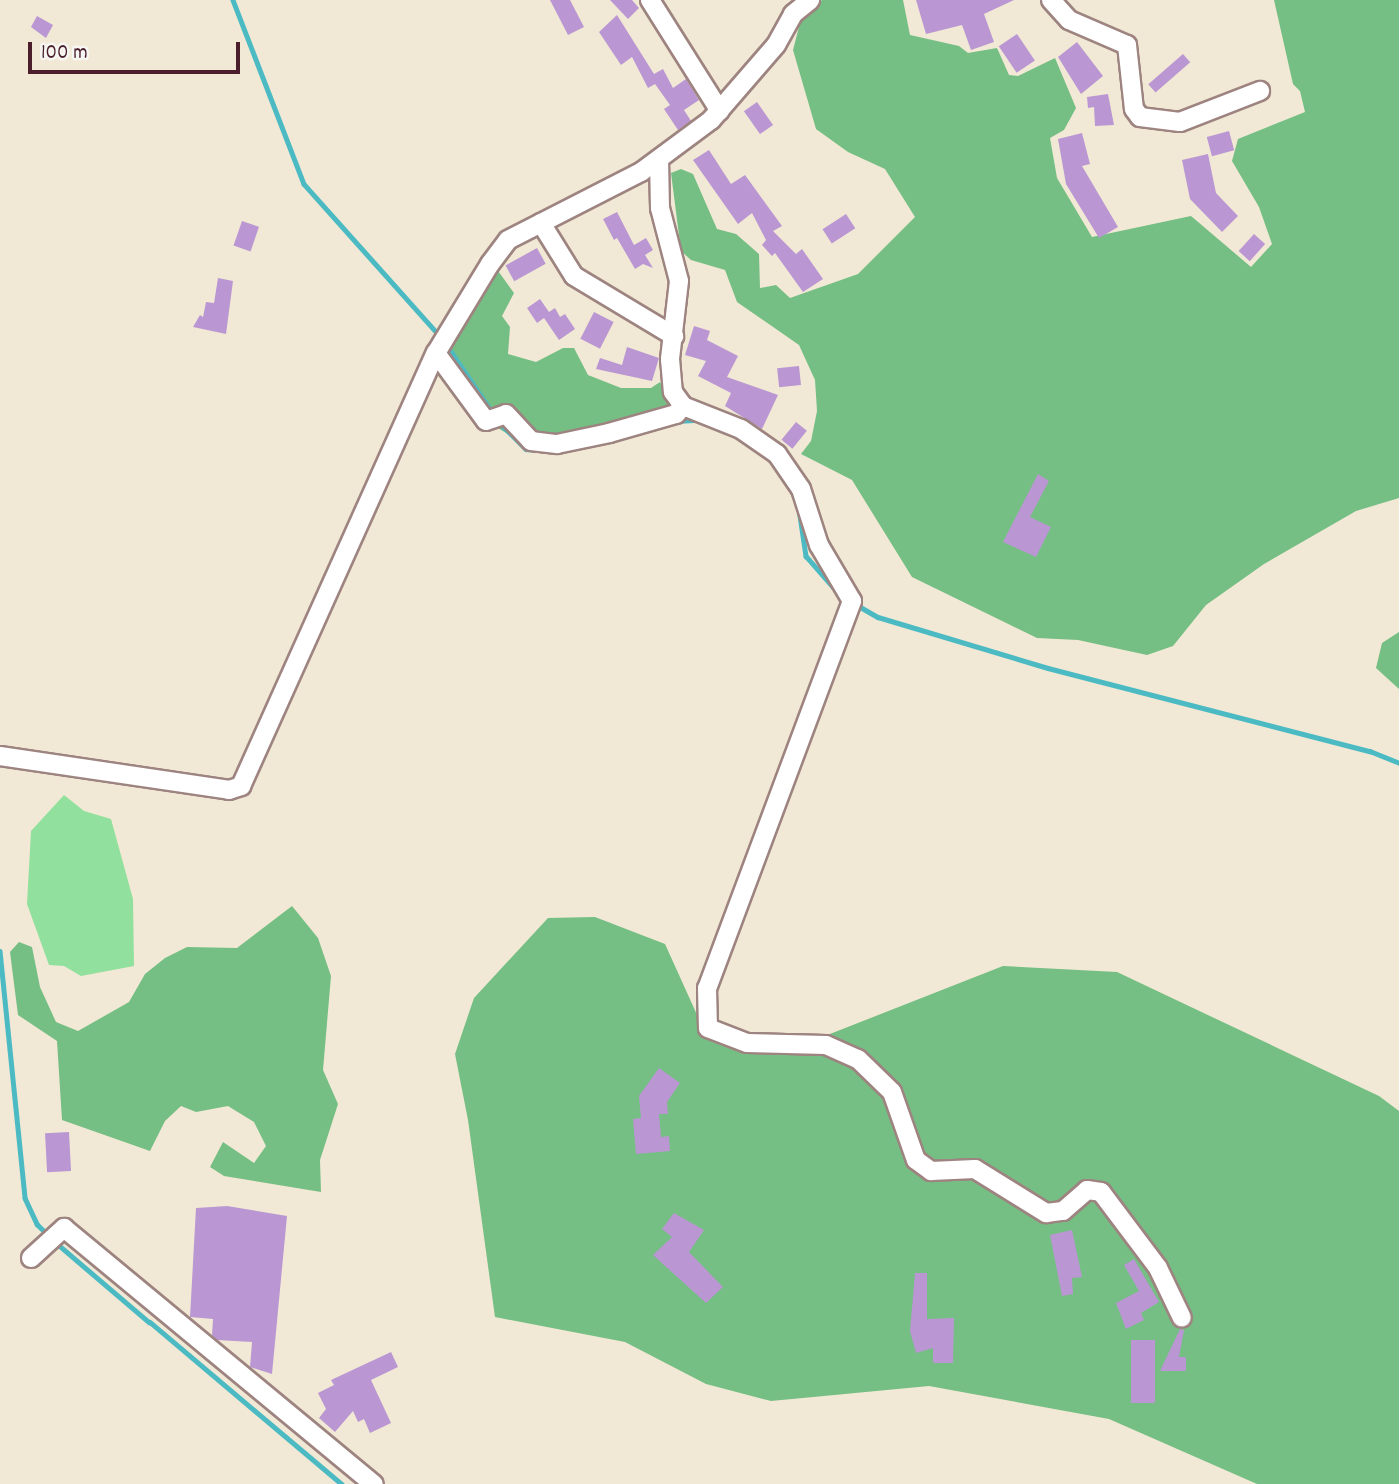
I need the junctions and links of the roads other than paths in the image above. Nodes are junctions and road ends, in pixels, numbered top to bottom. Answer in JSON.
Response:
{"nodes":[{"id":1,"x":650,"y":0,"type":"edge"},
{"id":2,"x":810,"y":0,"type":"edge"},
{"id":3,"x":1051,"y":0,"type":"edge"},
{"id":4,"x":1260,"y":91,"type":"dead end"},
{"id":5,"x":720,"y":111,"type":"junction"},
{"id":6,"x":659,"y":160,"type":"junction"},
{"id":7,"x":541,"y":223,"type":"junction"},
{"id":8,"x":674,"y":336,"type":"junction"},
{"id":9,"x":436,"y":353,"type":"junction"},
{"id":10,"x":683,"y":406,"type":"junction"},
{"id":11,"x":4,"y":756,"type":"edge"},
{"id":12,"x":31,"y":1258,"type":"dead end"},
{"id":13,"x":1182,"y":1318,"type":"dead end"},
{"id":14,"x":374,"y":1484,"type":"edge"}],
"edges":[{"from":1,"to":5,"type":"street"},
{"from":2,"to":5,"type":"street"},
{"from":3,"to":4,"type":"street"},
{"from":5,"to":6,"type":"street"},
{"from":6,"to":7,"type":"street"},
{"from":6,"to":8,"type":"street"},
{"from":7,"to":8,"type":"street"},
{"from":7,"to":9,"type":"street"},
{"from":8,"to":10,"type":"street"},
{"from":9,"to":10,"type":"street"},
{"from":9,"to":11,"type":"street"},
{"from":10,"to":13,"type":"street"},
{"from":12,"to":14,"type":"street"}]}
